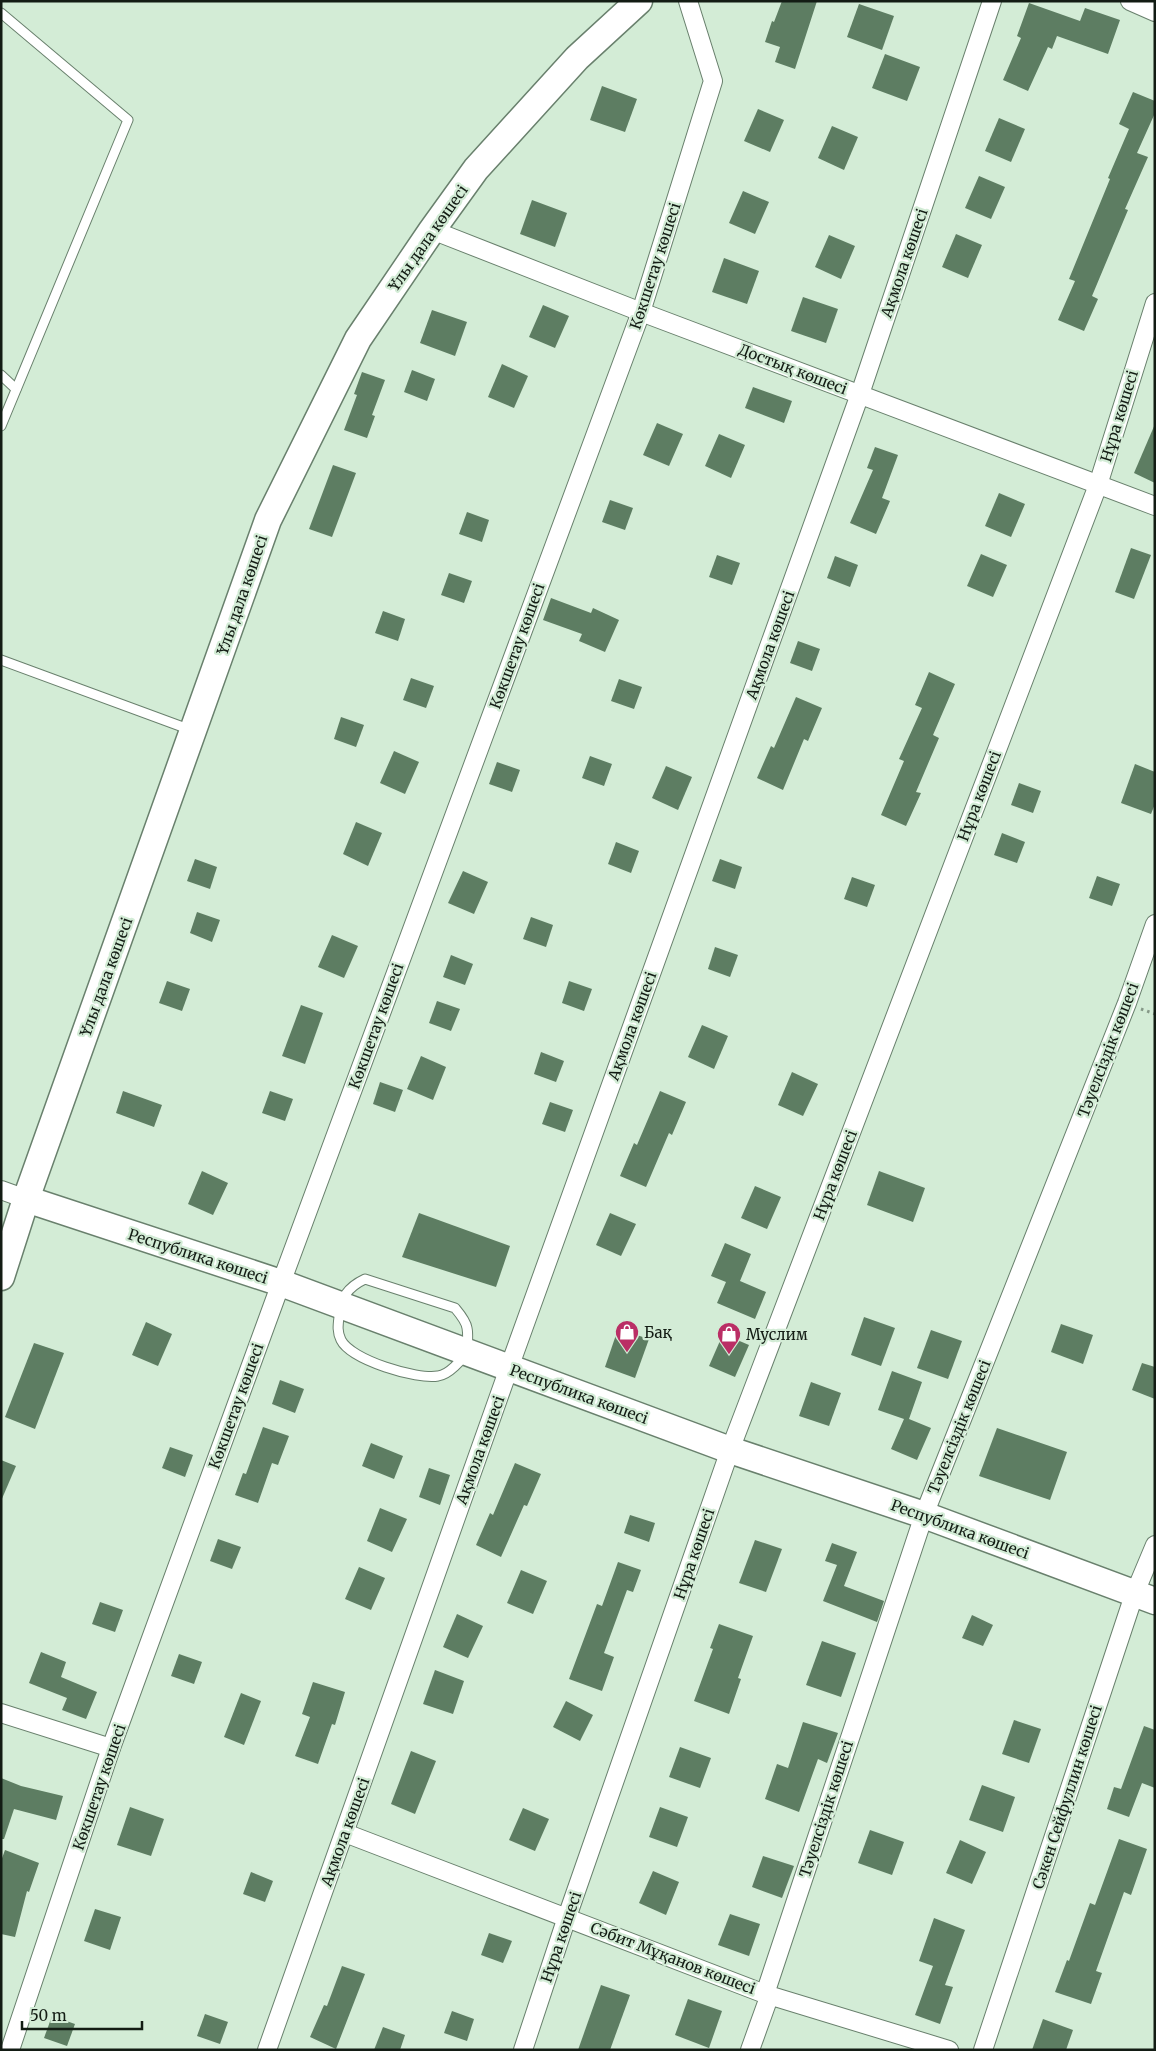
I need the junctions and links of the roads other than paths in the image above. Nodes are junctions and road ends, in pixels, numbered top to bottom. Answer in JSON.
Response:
{"nodes":[{"id":1,"x":639,"y":1,"type":"edge"},
{"id":2,"x":688,"y":1,"type":"edge"},
{"id":3,"x":992,"y":1,"type":"edge"},
{"id":4,"x":1130,"y":1,"type":"edge"},
{"id":5,"x":1155,"y":12,"type":"edge"},
{"id":6,"x":1,"y":13,"type":"edge"},
{"id":7,"x":432,"y":230,"type":"junction"},
{"id":8,"x":1155,"y":303,"type":"edge"},
{"id":9,"x":641,"y":312,"type":"junction"},
{"id":10,"x":1,"y":374,"type":"edge"},
{"id":11,"x":16,"y":389,"type":"junction"},
{"id":12,"x":860,"y":394,"type":"junction"},
{"id":13,"x":1,"y":426,"type":"edge"},
{"id":14,"x":1098,"y":485,"type":"junction"},
{"id":15,"x":1155,"y":506,"type":"edge"},
{"id":16,"x":1,"y":660,"type":"edge"},
{"id":17,"x":194,"y":731,"type":"junction"},
{"id":18,"x":1155,"y":924,"type":"edge"},
{"id":19,"x":1,"y":1190,"type":"edge"},
{"id":20,"x":26,"y":1199,"type":"junction"},
{"id":21,"x":1,"y":1277,"type":"edge"},
{"id":22,"x":281,"y":1283,"type":"junction"},
{"id":23,"x":339,"y":1306,"type":"junction"},
{"id":24,"x":466,"y":1351,"type":"junction"},
{"id":25,"x":509,"y":1368,"type":"junction"},
{"id":26,"x":730,"y":1450,"type":"junction"},
{"id":27,"x":924,"y":1515,"type":"junction"},
{"id":28,"x":1155,"y":1545,"type":"edge"},
{"id":29,"x":1145,"y":1598,"type":"edge"},
{"id":30,"x":1,"y":1713,"type":"edge"},
{"id":31,"x":111,"y":1748,"type":"junction"},
{"id":32,"x":345,"y":1833,"type":"junction"},
{"id":33,"x":567,"y":1917,"type":"junction"},
{"id":34,"x":765,"y":1994,"type":"junction"},
{"id":35,"x":10,"y":2050,"type":"edge"},
{"id":36,"x":267,"y":2050,"type":"edge"},
{"id":37,"x":524,"y":2050,"type":"edge"},
{"id":38,"x":750,"y":2050,"type":"edge"},
{"id":39,"x":949,"y":2050,"type":"edge"},
{"id":40,"x":984,"y":2050,"type":"edge"}],
"edges":[{"from":1,"to":7,"type":"street","name":"Ұлы дала көшесі"},
{"from":2,"to":9,"type":"street","name":"Көкшетау көшесі"},
{"from":3,"to":12,"type":"street","name":"Ақмола көшесі"},
{"from":4,"to":5,"type":"street"},
{"from":6,"to":11,"type":"lane"},
{"from":7,"to":9,"type":"street","name":"Достық көшесі"},
{"from":7,"to":17,"type":"street","name":"Ұлы дала көшесі"},
{"from":8,"to":14,"type":"street","name":"Нұра көшесі"},
{"from":9,"to":12,"type":"street","name":"Достық көшесі"},
{"from":9,"to":22,"type":"street","name":"Көкшетау көшесі"},
{"from":10,"to":11,"type":"lane"},
{"from":11,"to":13,"type":"lane"},
{"from":12,"to":14,"type":"street","name":"Достық көшесі"},
{"from":12,"to":25,"type":"street","name":"Ақмола көшесі"},
{"from":14,"to":15,"type":"street","name":"Достық көшесі"},
{"from":14,"to":26,"type":"street","name":"Нұра көшесі"},
{"from":16,"to":17,"type":"lane"},
{"from":17,"to":20,"type":"street","name":"Ұлы дала көшесі"},
{"from":18,"to":27,"type":"street","name":"Тәуелсіздік көшесі"},
{"from":19,"to":20,"type":"street","name":"Республика көшесі"},
{"from":20,"to":21,"type":"street","name":"Ұлы дала көшесі"},
{"from":20,"to":22,"type":"street","name":"Республика көшесі"},
{"from":22,"to":23,"type":"street","name":"Республика көшесі"},
{"from":22,"to":31,"type":"street","name":"Көкшетау көшесі"},
{"from":23,"to":24,"type":"street","name":"Республика көшесі"},
{"from":23,"to":24,"type":"lane"},
{"from":23,"to":24,"type":"lane"},
{"from":24,"to":25,"type":"street","name":"Республика көшесі"},
{"from":25,"to":26,"type":"street","name":"Республика көшесі"},
{"from":25,"to":32,"type":"street","name":"Ақмола көшесі"},
{"from":26,"to":27,"type":"street","name":"Республика көшесі"},
{"from":26,"to":33,"type":"street","name":"Нұра көшесі"},
{"from":27,"to":29,"type":"street","name":"Республика көшесі"},
{"from":27,"to":34,"type":"street","name":"Тәуелсіздік көшесі"},
{"from":28,"to":29,"type":"street","name":"Сәкен Сейфуллин көшесі"},
{"from":29,"to":40,"type":"street","name":"Сәкен Сейфуллин көшесі"},
{"from":30,"to":31,"type":"street"},
{"from":31,"to":35,"type":"street","name":"Көкшетау көшесі"},
{"from":32,"to":33,"type":"street","name":"Сәбит Мұқанов көшесі"},
{"from":32,"to":36,"type":"street","name":"Ақмола көшесі"},
{"from":33,"to":34,"type":"street","name":"Сәбит Мұқанов көшесі"},
{"from":33,"to":37,"type":"street","name":"Нұра көшесі"},
{"from":34,"to":38,"type":"street","name":"Тәуелсіздік көшесі"},
{"from":34,"to":39,"type":"street","name":"Сәбит Мұқанов көшесі"}]}
